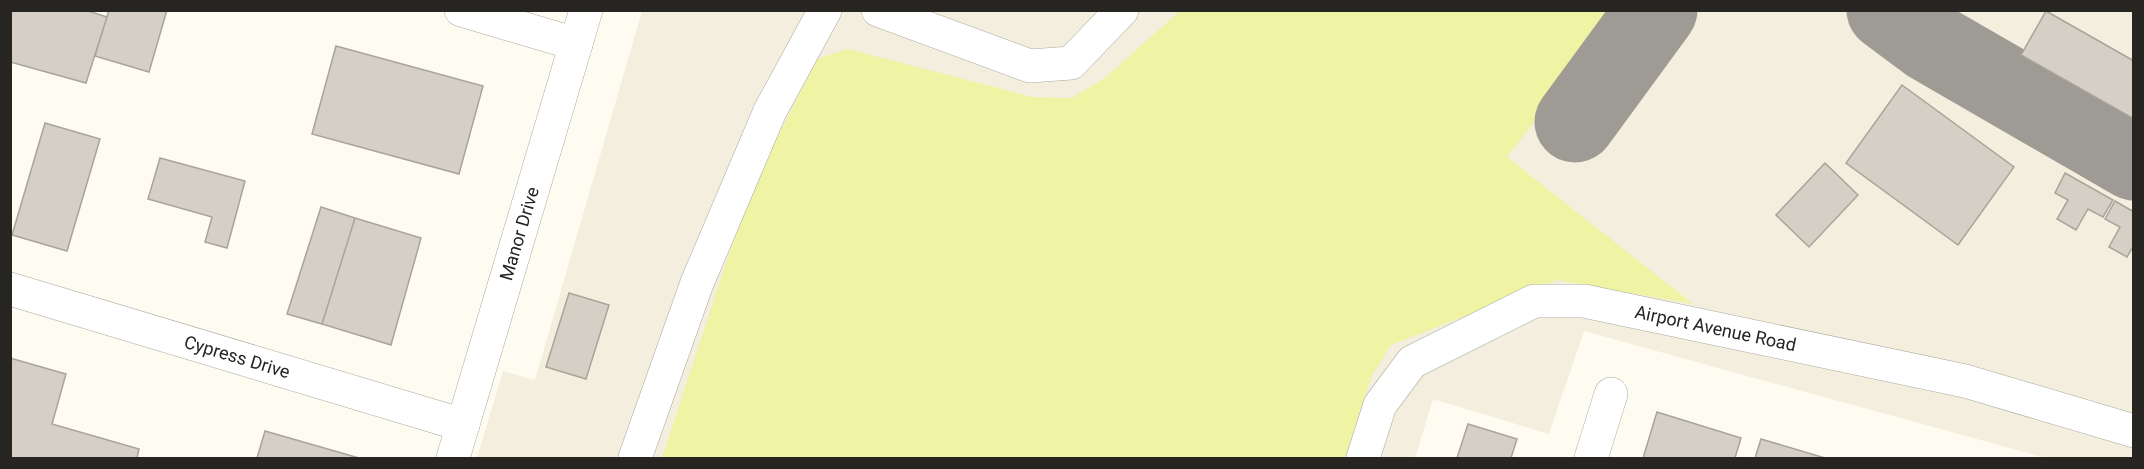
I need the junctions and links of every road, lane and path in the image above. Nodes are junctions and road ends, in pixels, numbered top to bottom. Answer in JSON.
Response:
{"nodes":[{"id":1,"x":462,"y":10,"type":"edge"},
{"id":2,"x":586,"y":10,"type":"edge"},
{"id":3,"x":825,"y":10,"type":"edge"},
{"id":4,"x":878,"y":10,"type":"edge"},
{"id":5,"x":1122,"y":10,"type":"edge"},
{"id":6,"x":576,"y":44,"type":"junction"},
{"id":7,"x":10,"y":288,"type":"edge"},
{"id":8,"x":1611,"y":394,"type":"dead end"},
{"id":9,"x":463,"y":425,"type":"junction"},
{"id":10,"x":2133,"y":430,"type":"edge"},
{"id":11,"x":453,"y":459,"type":"edge"},
{"id":12,"x":635,"y":459,"type":"edge"},
{"id":13,"x":1363,"y":459,"type":"edge"},
{"id":14,"x":1591,"y":459,"type":"edge"}],
"edges":[{"from":1,"to":6,"type":"street"},
{"from":2,"to":6,"type":"street","name":"Manor Drive"},
{"from":3,"to":12,"type":"street"},
{"from":4,"to":5,"type":"street"},
{"from":6,"to":9,"type":"street","name":"Manor Drive"},
{"from":7,"to":9,"type":"street","name":"Cypress Drive"},
{"from":8,"to":14,"type":"street"},
{"from":9,"to":11,"type":"street","name":"Manor Drive"},
{"from":10,"to":13,"type":"street","name":"Airport Avenue Road"}]}
